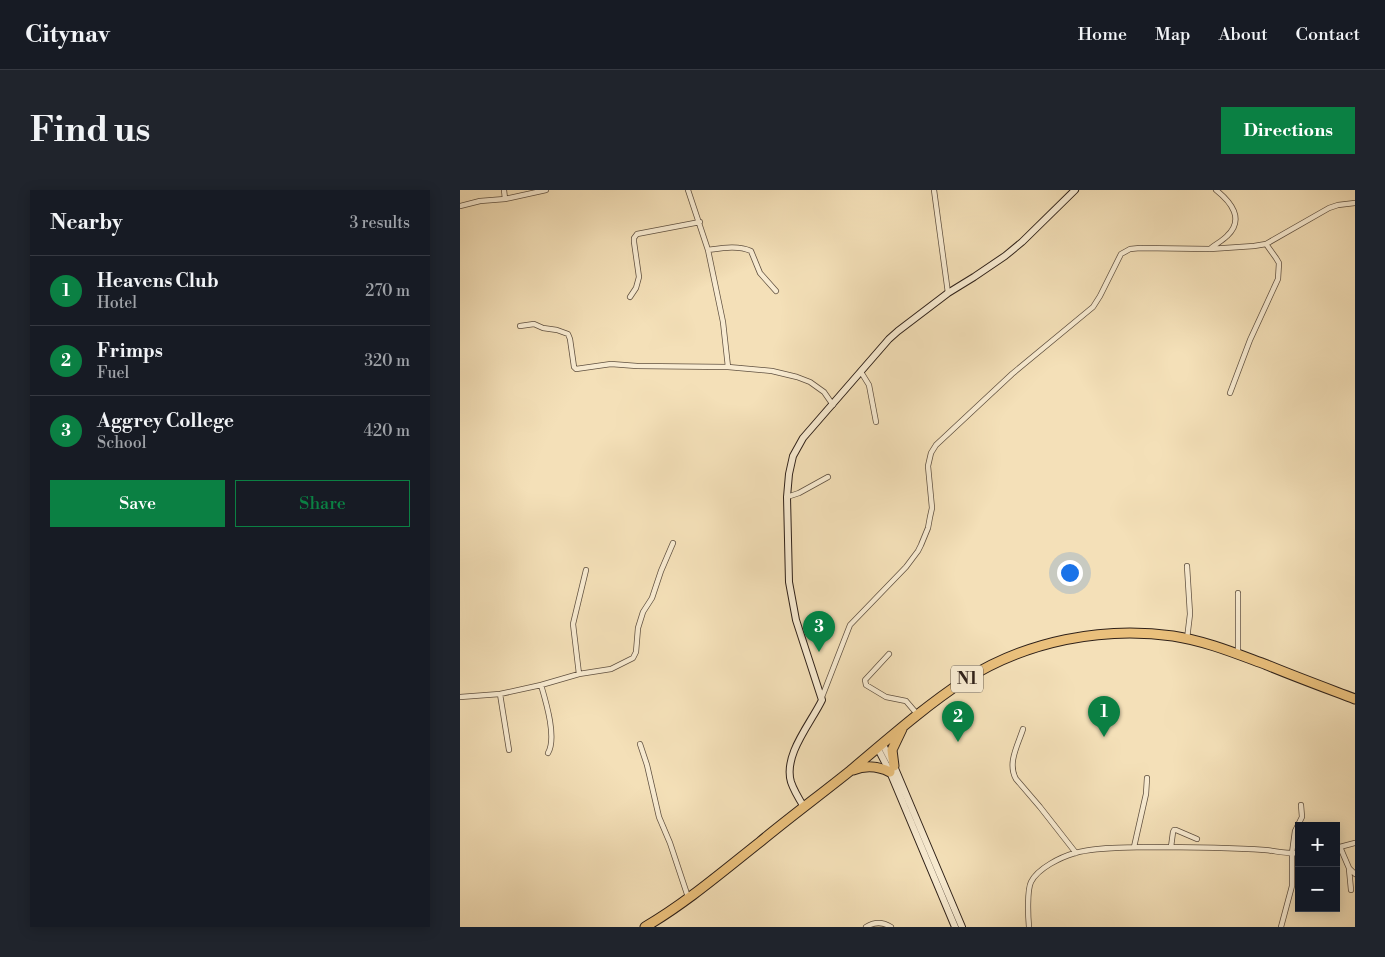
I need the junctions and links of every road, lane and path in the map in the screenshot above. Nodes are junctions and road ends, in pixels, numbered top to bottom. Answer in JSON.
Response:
{"nodes":[{"id":1,"x":504,"y":190,"type":"edge"},
{"id":2,"x":546,"y":190,"type":"edge"},
{"id":3,"x":688,"y":190,"type":"edge"},
{"id":4,"x":934,"y":190,"type":"edge"},
{"id":5,"x":1075,"y":190,"type":"edge"},
{"id":6,"x":1216,"y":190,"type":"edge"},
{"id":7,"x":505,"y":199,"type":"junction"},
{"id":8,"x":1355,"y":202,"type":"edge"},
{"id":9,"x":460,"y":206,"type":"edge"},
{"id":10,"x":700,"y":222,"type":"junction"},
{"id":11,"x":1266,"y":244,"type":"junction"},
{"id":12,"x":1210,"y":249,"type":"junction"},
{"id":13,"x":708,"y":250,"type":"junction"},
{"id":14,"x":776,"y":291,"type":"dead end"},
{"id":15,"x":948,"y":293,"type":"junction"},
{"id":16,"x":630,"y":296,"type":"dead end"},
{"id":17,"x":520,"y":326,"type":"dead end"},
{"id":18,"x":728,"y":367,"type":"junction"},
{"id":19,"x":861,"y":372,"type":"junction"},
{"id":20,"x":1230,"y":393,"type":"dead end"},
{"id":21,"x":833,"y":405,"type":"junction"},
{"id":22,"x":876,"y":422,"type":"dead end"},
{"id":23,"x":828,"y":477,"type":"dead end"},
{"id":24,"x":787,"y":497,"type":"junction"},
{"id":25,"x":673,"y":543,"type":"dead end"},
{"id":26,"x":1187,"y":566,"type":"dead end"},
{"id":27,"x":586,"y":570,"type":"dead end"},
{"id":28,"x":1238,"y":593,"type":"dead end"},
{"id":29,"x":1187,"y":639,"type":"junction"},
{"id":30,"x":889,"y":654,"type":"dead end"},
{"id":31,"x":1238,"y":654,"type":"junction"},
{"id":32,"x":579,"y":674,"type":"junction"},
{"id":33,"x":541,"y":685,"type":"junction"},
{"id":34,"x":500,"y":694,"type":"junction"},
{"id":35,"x":460,"y":697,"type":"edge"},
{"id":36,"x":822,"y":697,"type":"junction"},
{"id":37,"x":1355,"y":699,"type":"edge"},
{"id":38,"x":918,"y":715,"type":"junction"},
{"id":39,"x":902,"y":728,"type":"junction"},
{"id":40,"x":1023,"y":729,"type":"dead end"},
{"id":41,"x":640,"y":744,"type":"dead end"},
{"id":42,"x":880,"y":745,"type":"junction"},
{"id":43,"x":510,"y":750,"type":"dead end"},
{"id":44,"x":548,"y":753,"type":"dead end"},
{"id":45,"x":892,"y":769,"type":"junction"},
{"id":46,"x":848,"y":772,"type":"junction"},
{"id":47,"x":1147,"y":778,"type":"dead end"},
{"id":48,"x":1301,"y":805,"type":"dead end"},
{"id":49,"x":804,"y":806,"type":"junction"},
{"id":50,"x":1197,"y":839,"type":"dead end"},
{"id":51,"x":1355,"y":843,"type":"edge"},
{"id":52,"x":1134,"y":847,"type":"junction"},
{"id":53,"x":1171,"y":847,"type":"junction"},
{"id":54,"x":1340,"y":847,"type":"edge"},
{"id":55,"x":1340,"y":852,"type":"edge"},
{"id":56,"x":1076,"y":853,"type":"junction"},
{"id":57,"x":1292,"y":853,"type":"junction"},
{"id":58,"x":1295,"y":853,"type":"edge"},
{"id":59,"x":1349,"y":868,"type":"junction"},
{"id":60,"x":1355,"y":874,"type":"edge"},
{"id":61,"x":1351,"y":890,"type":"dead end"},
{"id":62,"x":688,"y":897,"type":"junction"},
{"id":63,"x":644,"y":927,"type":"edge"},
{"id":64,"x":866,"y":927,"type":"edge"},
{"id":65,"x":891,"y":927,"type":"edge"},
{"id":66,"x":955,"y":927,"type":"edge"},
{"id":67,"x":962,"y":927,"type":"edge"},
{"id":68,"x":1029,"y":927,"type":"edge"},
{"id":69,"x":1281,"y":927,"type":"edge"}],
"edges":[{"from":1,"to":7,"type":"street"},
{"from":2,"to":7,"type":"street"},
{"from":3,"to":10,"type":"street"},
{"from":4,"to":15,"type":"street"},
{"from":5,"to":15,"type":"street"},
{"from":6,"to":12,"type":"street"},
{"from":7,"to":9,"type":"street"},
{"from":8,"to":11,"type":"street"},
{"from":10,"to":13,"type":"street"},
{"from":10,"to":16,"type":"street"},
{"from":11,"to":12,"type":"street"},
{"from":11,"to":20,"type":"street"},
{"from":12,"to":36,"type":"street"},
{"from":13,"to":14,"type":"street"},
{"from":13,"to":18,"type":"street"},
{"from":15,"to":19,"type":"street"},
{"from":17,"to":18,"type":"street"},
{"from":18,"to":21,"type":"street"},
{"from":19,"to":21,"type":"street"},
{"from":19,"to":22,"type":"street"},
{"from":21,"to":24,"type":"street"},
{"from":23,"to":24,"type":"street"},
{"from":24,"to":36,"type":"street"},
{"from":25,"to":32,"type":"street"},
{"from":26,"to":29,"type":"street"},
{"from":27,"to":32,"type":"street"},
{"from":28,"to":31,"type":"street"},
{"from":29,"to":31,"type":"highway","number":"N1"},
{"from":29,"to":38,"type":"highway","number":"N1"},
{"from":30,"to":38,"type":"street"},
{"from":31,"to":37,"type":"highway","number":"N1"},
{"from":32,"to":33,"type":"street"},
{"from":33,"to":34,"type":"street"},
{"from":33,"to":44,"type":"street"},
{"from":34,"to":35,"type":"street"},
{"from":34,"to":43,"type":"street"},
{"from":36,"to":49,"type":"street"},
{"from":38,"to":39,"type":"highway","number":"N1"},
{"from":39,"to":42,"type":"highway","number":"N1"},
{"from":39,"to":45,"type":"highway"},
{"from":40,"to":56,"type":"street"},
{"from":41,"to":62,"type":"street"},
{"from":42,"to":45,"type":"street"},
{"from":42,"to":46,"type":"highway","number":"N1"},
{"from":45,"to":46,"type":"highway"},
{"from":45,"to":66,"type":"street"},
{"from":45,"to":67,"type":"street"},
{"from":46,"to":49,"type":"highway","number":"N1"},
{"from":47,"to":52,"type":"street"},
{"from":48,"to":57,"type":"street"},
{"from":49,"to":62,"type":"highway","number":"N1"},
{"from":50,"to":53,"type":"street"},
{"from":51,"to":54,"type":"street"},
{"from":52,"to":53,"type":"street"},
{"from":52,"to":56,"type":"street"},
{"from":53,"to":57,"type":"street"},
{"from":55,"to":59,"type":"street"},
{"from":56,"to":68,"type":"street"},
{"from":57,"to":58,"type":"street"},
{"from":57,"to":69,"type":"street"},
{"from":59,"to":60,"type":"street"},
{"from":59,"to":61,"type":"street"},
{"from":62,"to":63,"type":"highway","number":"N1"},
{"from":64,"to":65,"type":"street"}]}
